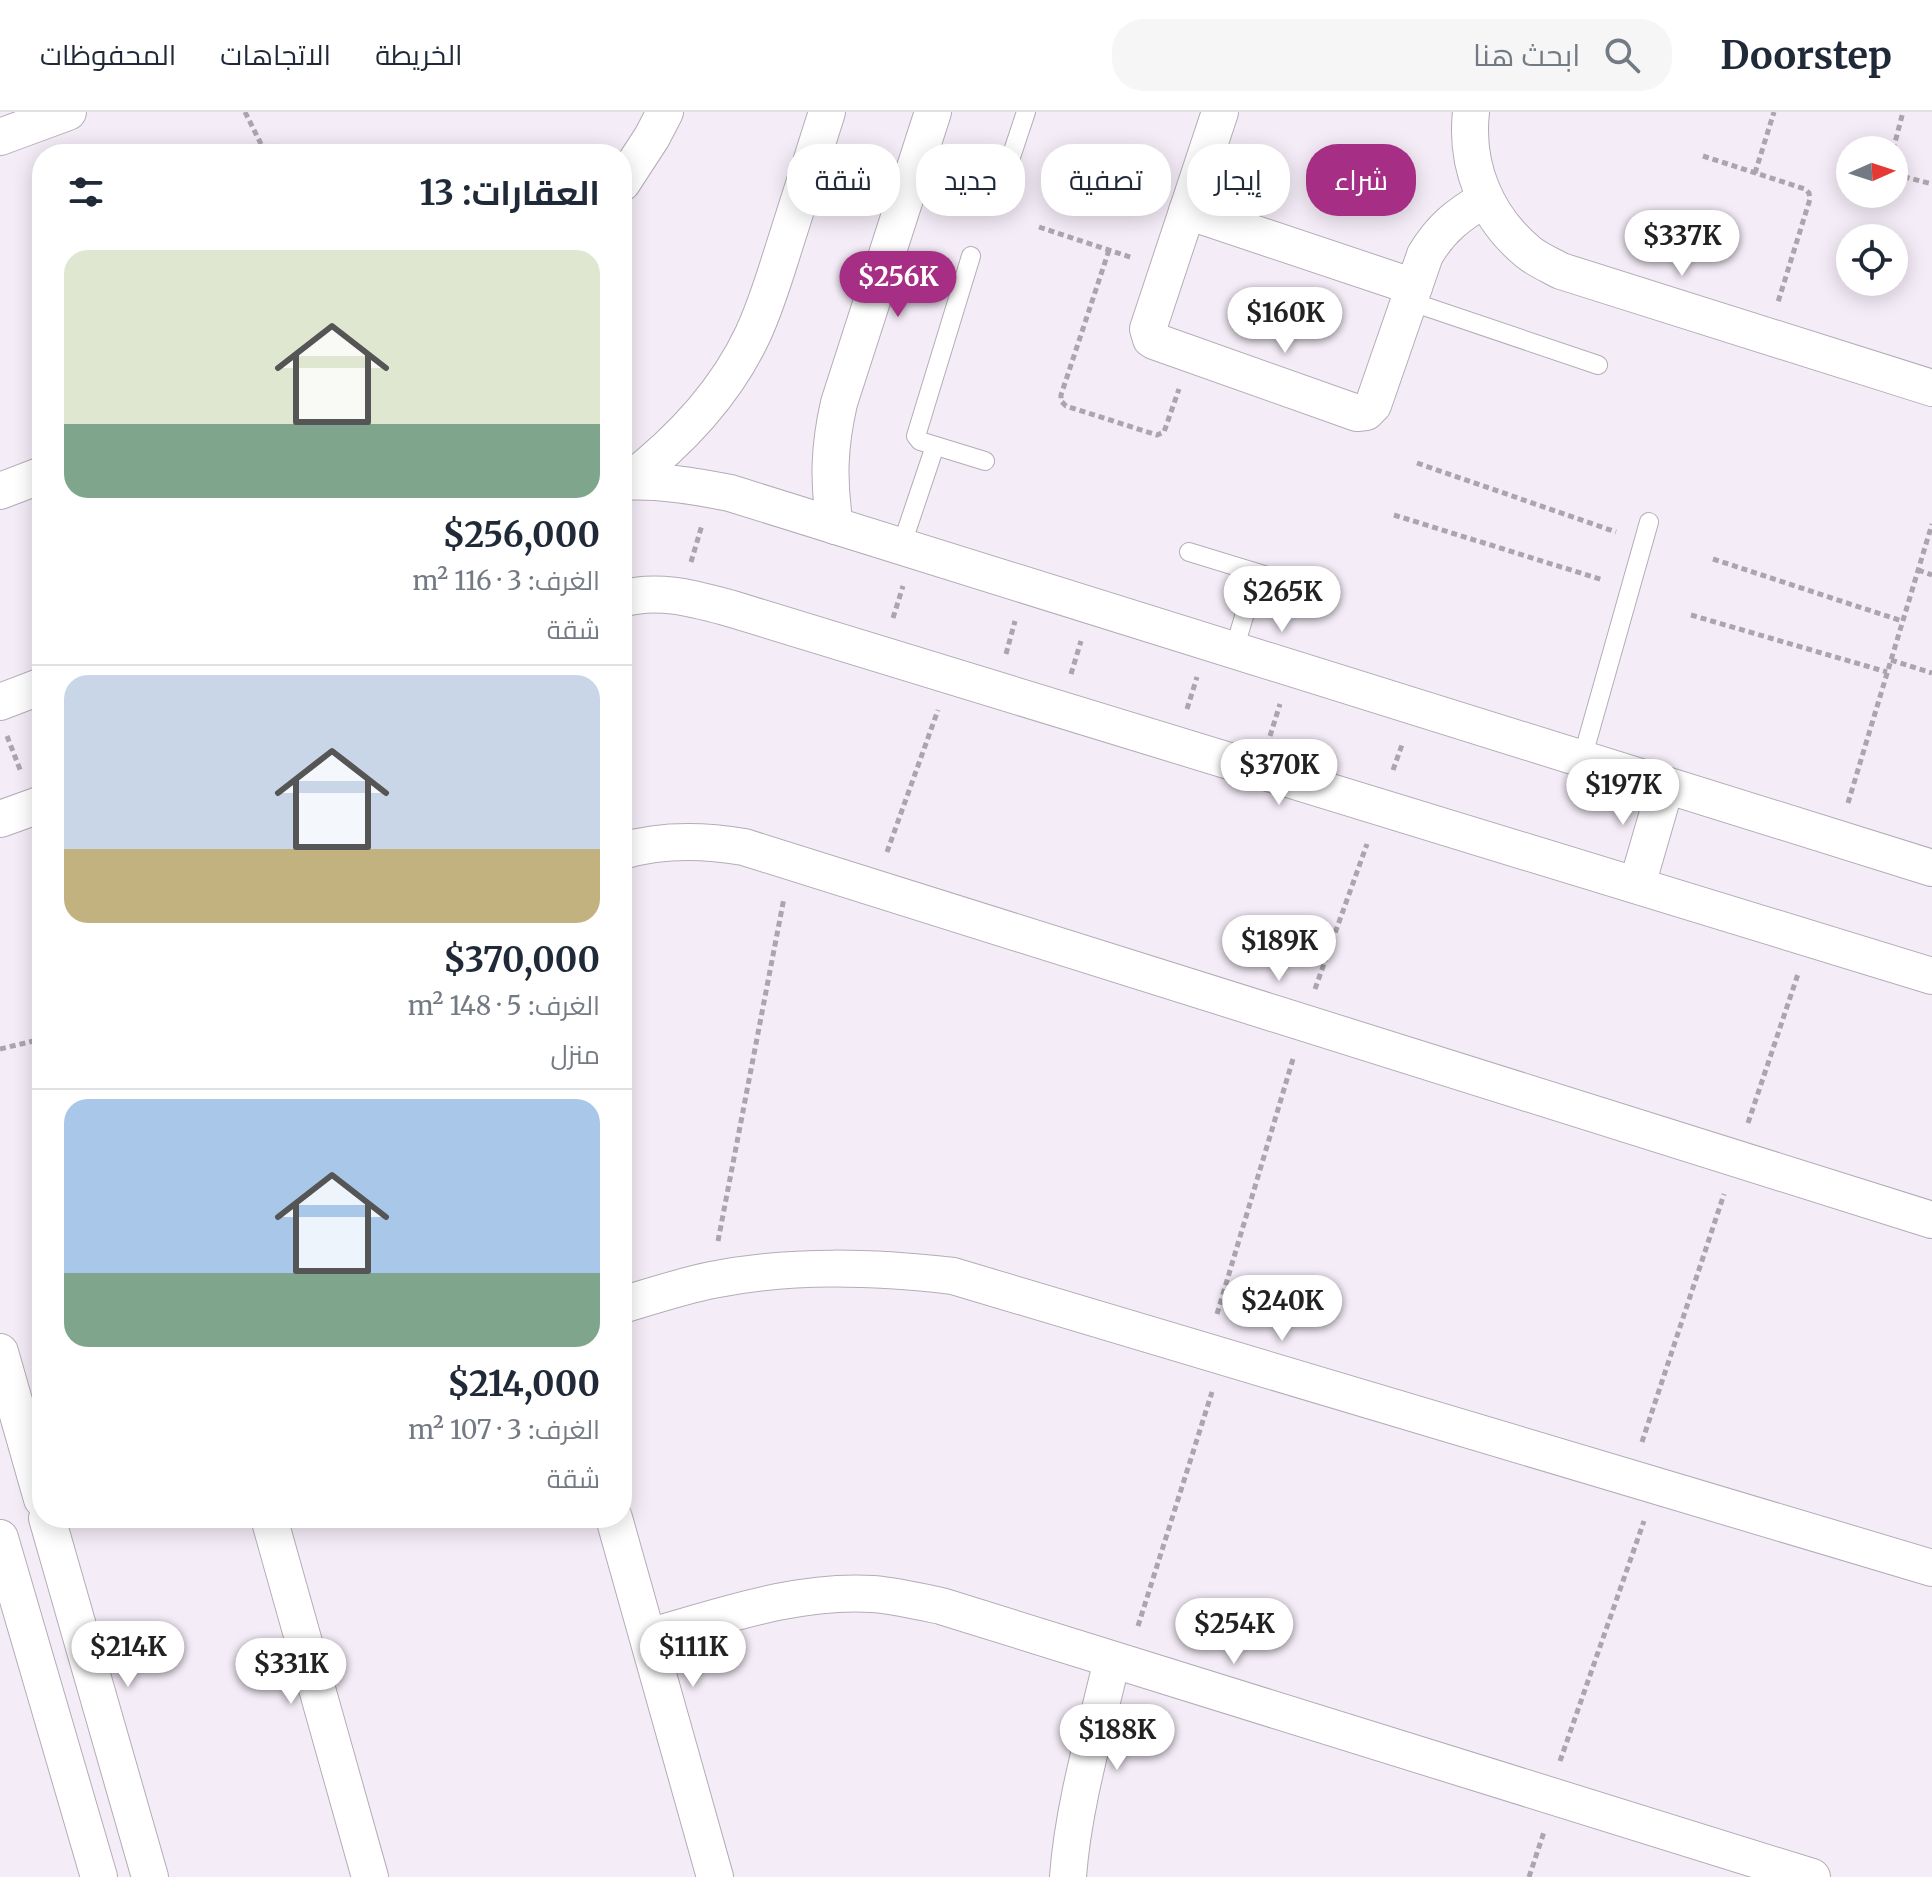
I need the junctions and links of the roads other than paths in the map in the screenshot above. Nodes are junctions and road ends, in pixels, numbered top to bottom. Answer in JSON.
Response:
{"nodes":[{"id":1,"x":68,"y":112,"type":"edge"},
{"id":2,"x":665,"y":112,"type":"edge"},
{"id":3,"x":827,"y":112,"type":"edge"},
{"id":4,"x":933,"y":112,"type":"edge"},
{"id":5,"x":1026,"y":112,"type":"edge"},
{"id":6,"x":1220,"y":112,"type":"edge"},
{"id":7,"x":1471,"y":112,"type":"edge"},
{"id":8,"x":0,"y":137,"type":"edge"},
{"id":9,"x":1209,"y":144,"type":"edge"},
{"id":10,"x":632,"y":168,"type":"edge"},
{"id":11,"x":911,"y":179,"type":"junction"},
{"id":12,"x":1485,"y":199,"type":"junction"},
{"id":13,"x":1187,"y":211,"type":"edge"},
{"id":14,"x":1201,"y":216,"type":"edge"},
{"id":15,"x":971,"y":256,"type":"dead end"},
{"id":16,"x":1412,"y":294,"type":"junction"},
{"id":17,"x":1598,"y":365,"type":"dead end"},
{"id":18,"x":1932,"y":388,"type":"edge"},
{"id":19,"x":935,"y":446,"type":"junction"},
{"id":20,"x":985,"y":461,"type":"dead end"},
{"id":21,"x":632,"y":477,"type":"edge"},
{"id":22,"x":32,"y":479,"type":"edge"},
{"id":23,"x":632,"y":482,"type":"edge"},
{"id":24,"x":0,"y":491,"type":"edge"},
{"id":25,"x":1649,"y":522,"type":"dead end"},
{"id":26,"x":835,"y":526,"type":"junction"},
{"id":27,"x":908,"y":549,"type":"junction"},
{"id":28,"x":1189,"y":552,"type":"dead end"},
{"id":29,"x":1257,"y":573,"type":"junction"},
{"id":30,"x":1323,"y":593,"type":"dead end"},
{"id":31,"x":632,"y":596,"type":"edge"},
{"id":32,"x":1221,"y":646,"type":"junction"},
{"id":33,"x":32,"y":694,"type":"edge"},
{"id":34,"x":2,"y":716,"type":"edge"},
{"id":35,"x":1582,"y":759,"type":"junction"},
{"id":36,"x":1666,"y":785,"type":"junction"},
{"id":37,"x":32,"y":807,"type":"edge"},
{"id":38,"x":0,"y":819,"type":"edge"},
{"id":39,"x":632,"y":849,"type":"edge"},
{"id":40,"x":1932,"y":868,"type":"edge"},
{"id":41,"x":1637,"y":885,"type":"junction"},
{"id":42,"x":1932,"y":976,"type":"edge"},
{"id":43,"x":1932,"y":1220,"type":"edge"},
{"id":44,"x":632,"y":1302,"type":"edge"},
{"id":45,"x":0,"y":1352,"type":"edge"},
{"id":46,"x":32,"y":1455,"type":"edge"},
{"id":47,"x":50,"y":1528,"type":"edge"},
{"id":48,"x":272,"y":1528,"type":"edge"},
{"id":49,"x":617,"y":1528,"type":"edge"},
{"id":50,"x":0,"y":1538,"type":"edge"},
{"id":51,"x":1932,"y":1568,"type":"edge"},
{"id":52,"x":648,"y":1637,"type":"junction"},
{"id":53,"x":1119,"y":1662,"type":"junction"},
{"id":54,"x":99,"y":1877,"type":"edge"},
{"id":55,"x":150,"y":1877,"type":"edge"},
{"id":56,"x":370,"y":1877,"type":"edge"},
{"id":57,"x":715,"y":1877,"type":"edge"},
{"id":58,"x":1068,"y":1877,"type":"edge"},
{"id":59,"x":1812,"y":1877,"type":"edge"}],
"edges":[{"from":1,"to":8,"type":"street"},
{"from":2,"to":10,"type":"street"},
{"from":3,"to":21,"type":"street"},
{"from":4,"to":11,"type":"street"},
{"from":5,"to":11,"type":"lane"},
{"from":6,"to":9,"type":"street"},
{"from":7,"to":12,"type":"street"},
{"from":11,"to":26,"type":"street"},
{"from":12,"to":16,"type":"street"},
{"from":12,"to":18,"type":"street"},
{"from":13,"to":16,"type":"street"},
{"from":14,"to":16,"type":"street"},
{"from":15,"to":19,"type":"lane"},
{"from":16,"to":17,"type":"lane"},
{"from":19,"to":20,"type":"lane"},
{"from":19,"to":27,"type":"lane"},
{"from":22,"to":24,"type":"street"},
{"from":23,"to":26,"type":"street"},
{"from":25,"to":35,"type":"lane"},
{"from":26,"to":27,"type":"street"},
{"from":27,"to":32,"type":"street"},
{"from":28,"to":29,"type":"lane"},
{"from":29,"to":30,"type":"lane"},
{"from":29,"to":32,"type":"lane"},
{"from":31,"to":41,"type":"street"},
{"from":32,"to":35,"type":"street"},
{"from":33,"to":34,"type":"street"},
{"from":35,"to":36,"type":"street"},
{"from":36,"to":40,"type":"street"},
{"from":36,"to":41,"type":"street"},
{"from":37,"to":38,"type":"street"},
{"from":39,"to":43,"type":"street"},
{"from":41,"to":42,"type":"street"},
{"from":44,"to":51,"type":"street"},
{"from":45,"to":46,"type":"street"},
{"from":47,"to":55,"type":"street"},
{"from":48,"to":56,"type":"street"},
{"from":49,"to":52,"type":"street"},
{"from":50,"to":54,"type":"street"},
{"from":52,"to":53,"type":"street"},
{"from":52,"to":57,"type":"street"},
{"from":53,"to":58,"type":"street"},
{"from":53,"to":59,"type":"street"}]}
